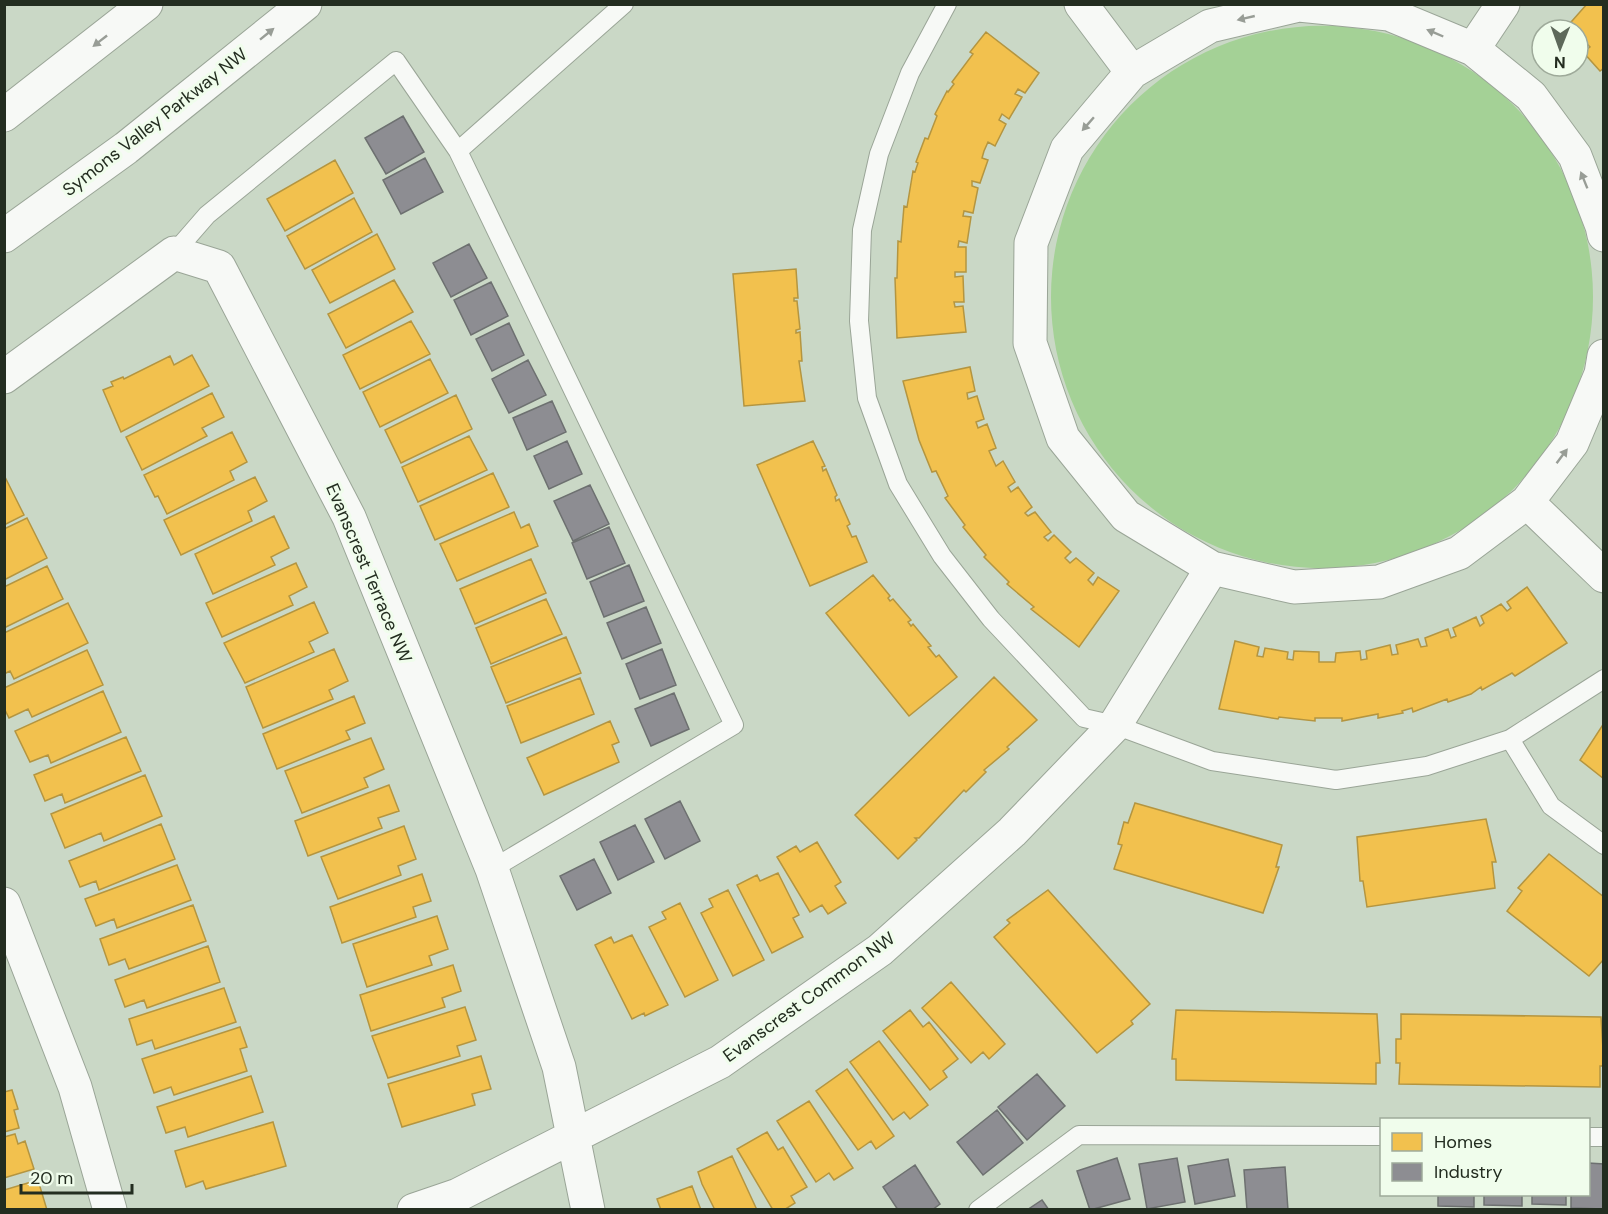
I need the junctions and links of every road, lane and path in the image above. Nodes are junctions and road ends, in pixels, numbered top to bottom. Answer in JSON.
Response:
{"nodes":[{"id":1,"x":146,"y":4,"type":"edge"},
{"id":2,"x":305,"y":4,"type":"edge"},
{"id":3,"x":624,"y":4,"type":"edge"},
{"id":4,"x":947,"y":4,"type":"edge"},
{"id":5,"x":1081,"y":4,"type":"edge"},
{"id":6,"x":1503,"y":4,"type":"edge"},
{"id":7,"x":1473,"y":49,"type":"junction"},
{"id":8,"x":1132,"y":72,"type":"junction"},
{"id":9,"x":4,"y":115,"type":"edge"},
{"id":10,"x":458,"y":151,"type":"junction"},
{"id":11,"x":1604,"y":235,"type":"edge"},
{"id":12,"x":4,"y":237,"type":"edge"},
{"id":13,"x":174,"y":253,"type":"junction"},
{"id":14,"x":1604,"y":356,"type":"edge"},
{"id":15,"x":4,"y":377,"type":"edge"},
{"id":16,"x":1527,"y":502,"type":"junction"},
{"id":17,"x":1212,"y":568,"type":"junction"},
{"id":18,"x":1604,"y":576,"type":"edge"},
{"id":19,"x":1604,"y":679,"type":"edge"},
{"id":20,"x":1115,"y":725,"type":"junction"},
{"id":21,"x":1510,"y":739,"type":"junction"},
{"id":22,"x":1604,"y":845,"type":"edge"},
{"id":23,"x":492,"y":869,"type":"junction"},
{"id":24,"x":4,"y":904,"type":"edge"},
{"id":25,"x":574,"y":1134,"type":"junction"},
{"id":26,"x":1380,"y":1136,"type":"edge"},
{"id":27,"x":110,"y":1209,"type":"edge"},
{"id":28,"x":414,"y":1209,"type":"edge"},
{"id":29,"x":588,"y":1209,"type":"edge"},
{"id":30,"x":978,"y":1209,"type":"edge"}],
"edges":[{"from":1,"to":9,"type":"street","one_way":true},
{"from":12,"to":2,"type":"street","name":"Symons Valley Parkway NW","one_way":true},
{"from":3,"to":10,"type":"lane"},
{"from":4,"to":20,"type":"lane"},
{"from":5,"to":8,"type":"street"},
{"from":6,"to":7,"type":"street"},
{"from":7,"to":8,"type":"street","one_way":true},
{"from":11,"to":7,"type":"street","one_way":true},
{"from":8,"to":17,"type":"street","one_way":true},
{"from":10,"to":13,"type":"lane"},
{"from":10,"to":23,"type":"lane"},
{"from":13,"to":15,"type":"street"},
{"from":13,"to":23,"type":"street","name":"Evanscrest Terrace NW"},
{"from":16,"to":14,"type":"street","one_way":true},
{"from":16,"to":17,"type":"street"},
{"from":16,"to":18,"type":"street"},
{"from":17,"to":20,"type":"street","name":"Evanscrest Common NW"},
{"from":19,"to":21,"type":"lane"},
{"from":20,"to":21,"type":"lane"},
{"from":20,"to":25,"type":"street","name":"Evanscrest Common NW"},
{"from":21,"to":22,"type":"lane"},
{"from":23,"to":25,"type":"street","name":"Evanscrest Terrace NW"},
{"from":24,"to":27,"type":"street"},
{"from":25,"to":28,"type":"street","name":"Evanscrest Common NW"},
{"from":25,"to":29,"type":"street","name":"Evanscrest Terrace NW"},
{"from":26,"to":30,"type":"lane"}]}
